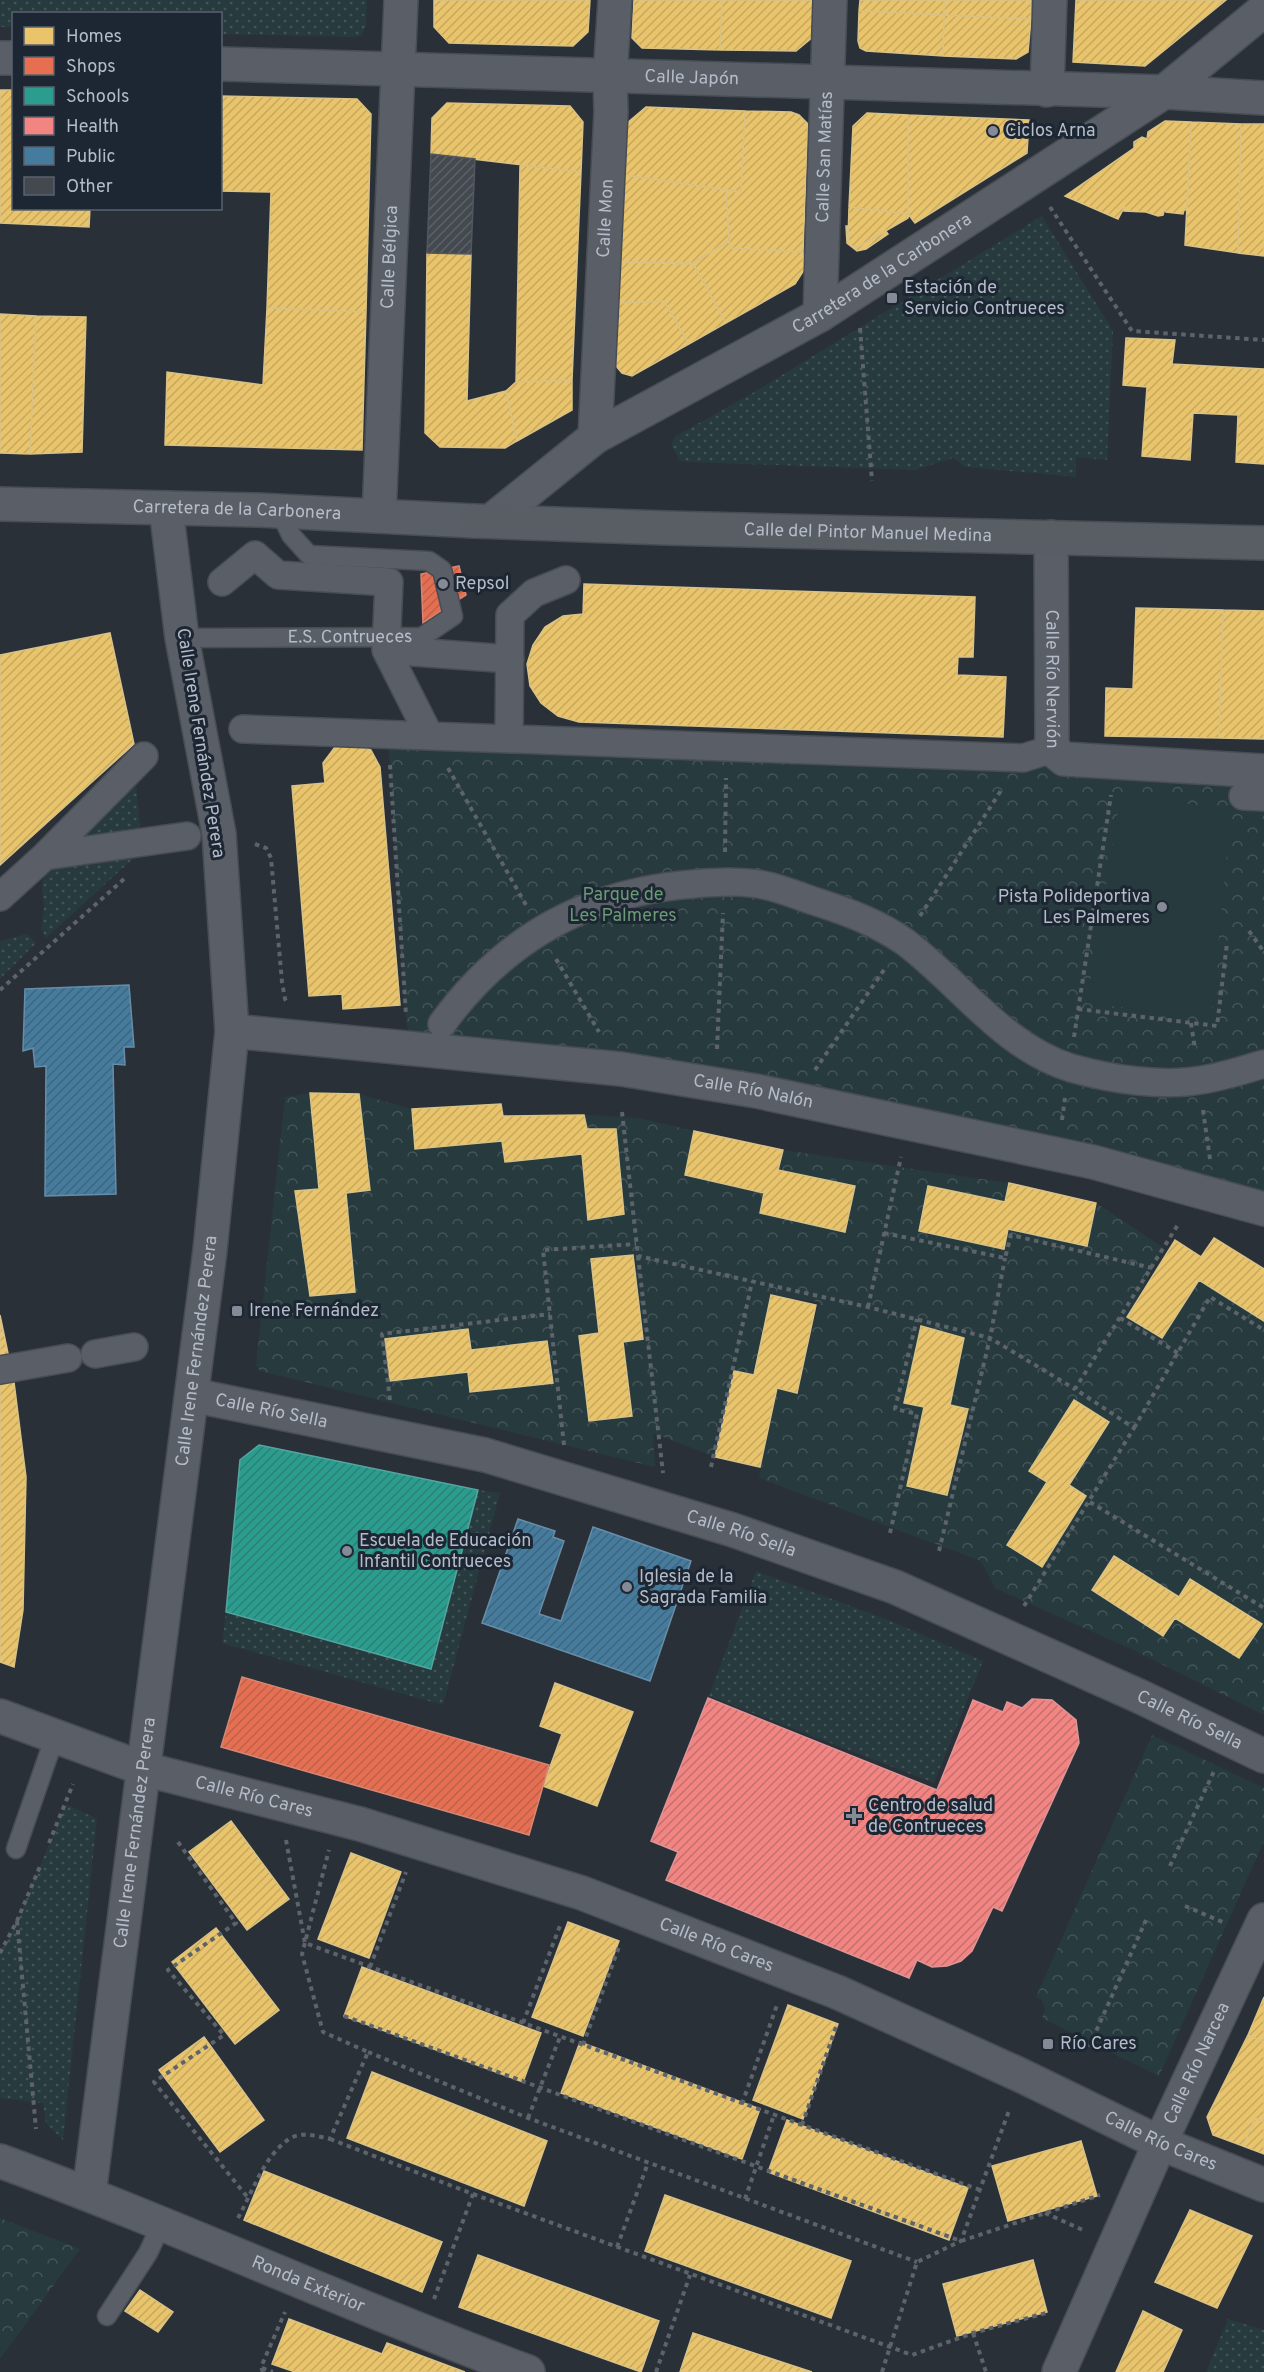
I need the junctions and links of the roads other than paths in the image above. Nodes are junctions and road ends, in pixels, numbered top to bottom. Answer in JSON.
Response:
{"nodes":[{"id":1,"x":401,"y":0,"type":"edge"},
{"id":2,"x":615,"y":0,"type":"edge"},
{"id":3,"x":830,"y":0,"type":"edge"},
{"id":4,"x":1050,"y":0,"type":"edge"},
{"id":5,"x":1264,"y":10,"type":"edge"},
{"id":6,"x":222,"y":64,"type":"edge"},
{"id":7,"x":398,"y":69,"type":"junction"},
{"id":8,"x":610,"y":76,"type":"junction"},
{"id":9,"x":827,"y":82,"type":"junction"},
{"id":10,"x":1047,"y":90,"type":"junction"},
{"id":11,"x":1164,"y":92,"type":"junction"},
{"id":12,"x":1264,"y":98,"type":"edge"},
{"id":13,"x":820,"y":315,"type":"junction"},
{"id":14,"x":595,"y":437,"type":"junction"},
{"id":15,"x":0,"y":504,"type":"edge"},
{"id":16,"x":166,"y":508,"type":"junction"},
{"id":17,"x":279,"y":510,"type":"junction"},
{"id":18,"x":379,"y":515,"type":"junction"},
{"id":19,"x":482,"y":521,"type":"junction"},
{"id":20,"x":1052,"y":537,"type":"junction"},
{"id":21,"x":1264,"y":543,"type":"edge"},
{"id":22,"x":566,"y":580,"type":"dead end"},
{"id":23,"x":222,"y":582,"type":"dead end"},
{"id":24,"x":182,"y":638,"type":"junction"},
{"id":25,"x":386,"y":644,"type":"junction"},
{"id":26,"x":510,"y":658,"type":"junction"},
{"id":27,"x":243,"y":729,"type":"dead end"},
{"id":28,"x":429,"y":735,"type":"junction"},
{"id":29,"x":509,"y":739,"type":"junction"},
{"id":30,"x":1052,"y":749,"type":"junction"},
{"id":31,"x":144,"y":756,"type":"dead end"},
{"id":32,"x":1264,"y":771,"type":"edge"},
{"id":33,"x":187,"y":836,"type":"dead end"},
{"id":34,"x":45,"y":856,"type":"junction"},
{"id":35,"x":0,"y":897,"type":"edge"},
{"id":36,"x":442,"y":1024,"type":"dead end"},
{"id":37,"x":232,"y":1031,"type":"junction"},
{"id":38,"x":1264,"y":1064,"type":"edge"},
{"id":39,"x":1264,"y":1209,"type":"edge"},
{"id":40,"x":134,"y":1347,"type":"dead end"},
{"id":41,"x":95,"y":1354,"type":"dead end"},
{"id":42,"x":68,"y":1358,"type":"dead end"},
{"id":43,"x":0,"y":1370,"type":"edge"},
{"id":44,"x":192,"y":1395,"type":"junction"},
{"id":45,"x":0,"y":1716,"type":"edge"},
{"id":46,"x":55,"y":1737,"type":"junction"},
{"id":47,"x":1264,"y":1756,"type":"edge"},
{"id":48,"x":144,"y":1769,"type":"junction"},
{"id":49,"x":16,"y":1849,"type":"dead end"},
{"id":50,"x":1264,"y":1920,"type":"edge"},
{"id":51,"x":1160,"y":2143,"type":"junction"},
{"id":52,"x":0,"y":2161,"type":"edge"},
{"id":53,"x":1264,"y":2185,"type":"edge"},
{"id":54,"x":89,"y":2194,"type":"junction"},
{"id":55,"x":161,"y":2225,"type":"junction"},
{"id":56,"x":107,"y":2316,"type":"dead end"},
{"id":57,"x":528,"y":2372,"type":"edge"},
{"id":58,"x":1059,"y":2372,"type":"edge"}],
"edges":[{"from":1,"to":7,"type":"street","name":"Calle Bélgica"},
{"from":2,"to":8,"type":"street","name":"Calle Mon"},
{"from":3,"to":9,"type":"street","name":"Calle San Matías"},
{"from":4,"to":10,"type":"street"},
{"from":5,"to":11,"type":"street","name":"Carretera de la Carbonera"},
{"from":6,"to":7,"type":"street","name":"Calle Japón"},
{"from":7,"to":8,"type":"street","name":"Calle Japón"},
{"from":7,"to":18,"type":"street","name":"Calle Bélgica"},
{"from":8,"to":9,"type":"street","name":"Calle Japón"},
{"from":8,"to":14,"type":"street","name":"Calle Mon"},
{"from":9,"to":10,"type":"street","name":"Calle Japón"},
{"from":9,"to":13,"type":"street","name":"Calle San Matías"},
{"from":10,"to":11,"type":"street","name":"Calle Japón"},
{"from":11,"to":12,"type":"street","name":"Calle Japón"},
{"from":11,"to":13,"type":"street","name":"Carretera de la Carbonera"},
{"from":13,"to":14,"type":"street","name":"Carretera de la Carbonera"},
{"from":14,"to":19,"type":"street","name":"Carretera de la Carbonera"},
{"from":15,"to":16,"type":"street","name":"Carretera de la Carbonera"},
{"from":16,"to":17,"type":"street","name":"Carretera de la Carbonera"},
{"from":16,"to":24,"type":"street","name":"Calle Irene Fernández Perera"},
{"from":17,"to":18,"type":"street","name":"Carretera de la Carbonera"},
{"from":17,"to":25,"type":"lane","name":"E.S. Contrueces"},
{"from":18,"to":19,"type":"street","name":"Carretera de la Carbonera"},
{"from":19,"to":20,"type":"main road","name":"Calle del Pintor Manuel Medina"},
{"from":20,"to":21,"type":"main road","name":"Calle del Pintor Manuel Medina"},
{"from":20,"to":30,"type":"street","name":"Calle Río Nervión"},
{"from":22,"to":26,"type":"street"},
{"from":23,"to":25,"type":"street"},
{"from":24,"to":25,"type":"lane","name":"E.S. Contrueces"},
{"from":24,"to":37,"type":"street","name":"Calle Irene Fernández Perera"},
{"from":25,"to":26,"type":"street"},
{"from":25,"to":28,"type":"street"},
{"from":26,"to":29,"type":"street"},
{"from":27,"to":28,"type":"street"},
{"from":28,"to":29,"type":"street"},
{"from":29,"to":30,"type":"street"},
{"from":30,"to":32,"type":"street","name":"Calle Río Nervión"},
{"from":31,"to":34,"type":"street"},
{"from":33,"to":34,"type":"street"},
{"from":34,"to":35,"type":"street"},
{"from":36,"to":38,"type":"street"},
{"from":37,"to":39,"type":"street","name":"Calle Río Nalón"},
{"from":37,"to":44,"type":"street","name":"Calle Irene Fernández Perera"},
{"from":40,"to":41,"type":"street"},
{"from":42,"to":43,"type":"street"},
{"from":44,"to":47,"type":"street","name":"Calle Río Sella"},
{"from":44,"to":48,"type":"street","name":"Calle Irene Fernández Perera"},
{"from":45,"to":46,"type":"street","name":"Calle Río Cares"},
{"from":46,"to":48,"type":"street","name":"Calle Río Cares"},
{"from":46,"to":49,"type":"lane"},
{"from":48,"to":51,"type":"street","name":"Calle Río Cares"},
{"from":48,"to":54,"type":"street","name":"Calle Irene Fernández Perera"},
{"from":50,"to":51,"type":"street","name":"Calle Río Narcea"},
{"from":51,"to":53,"type":"street","name":"Calle Río Cares"},
{"from":51,"to":58,"type":"street","name":"Calle Río Narcea"},
{"from":52,"to":54,"type":"street","name":"Ronda Exterior"},
{"from":54,"to":55,"type":"street","name":"Ronda Exterior"},
{"from":55,"to":56,"type":"lane"},
{"from":55,"to":57,"type":"street","name":"Ronda Exterior"}]}
